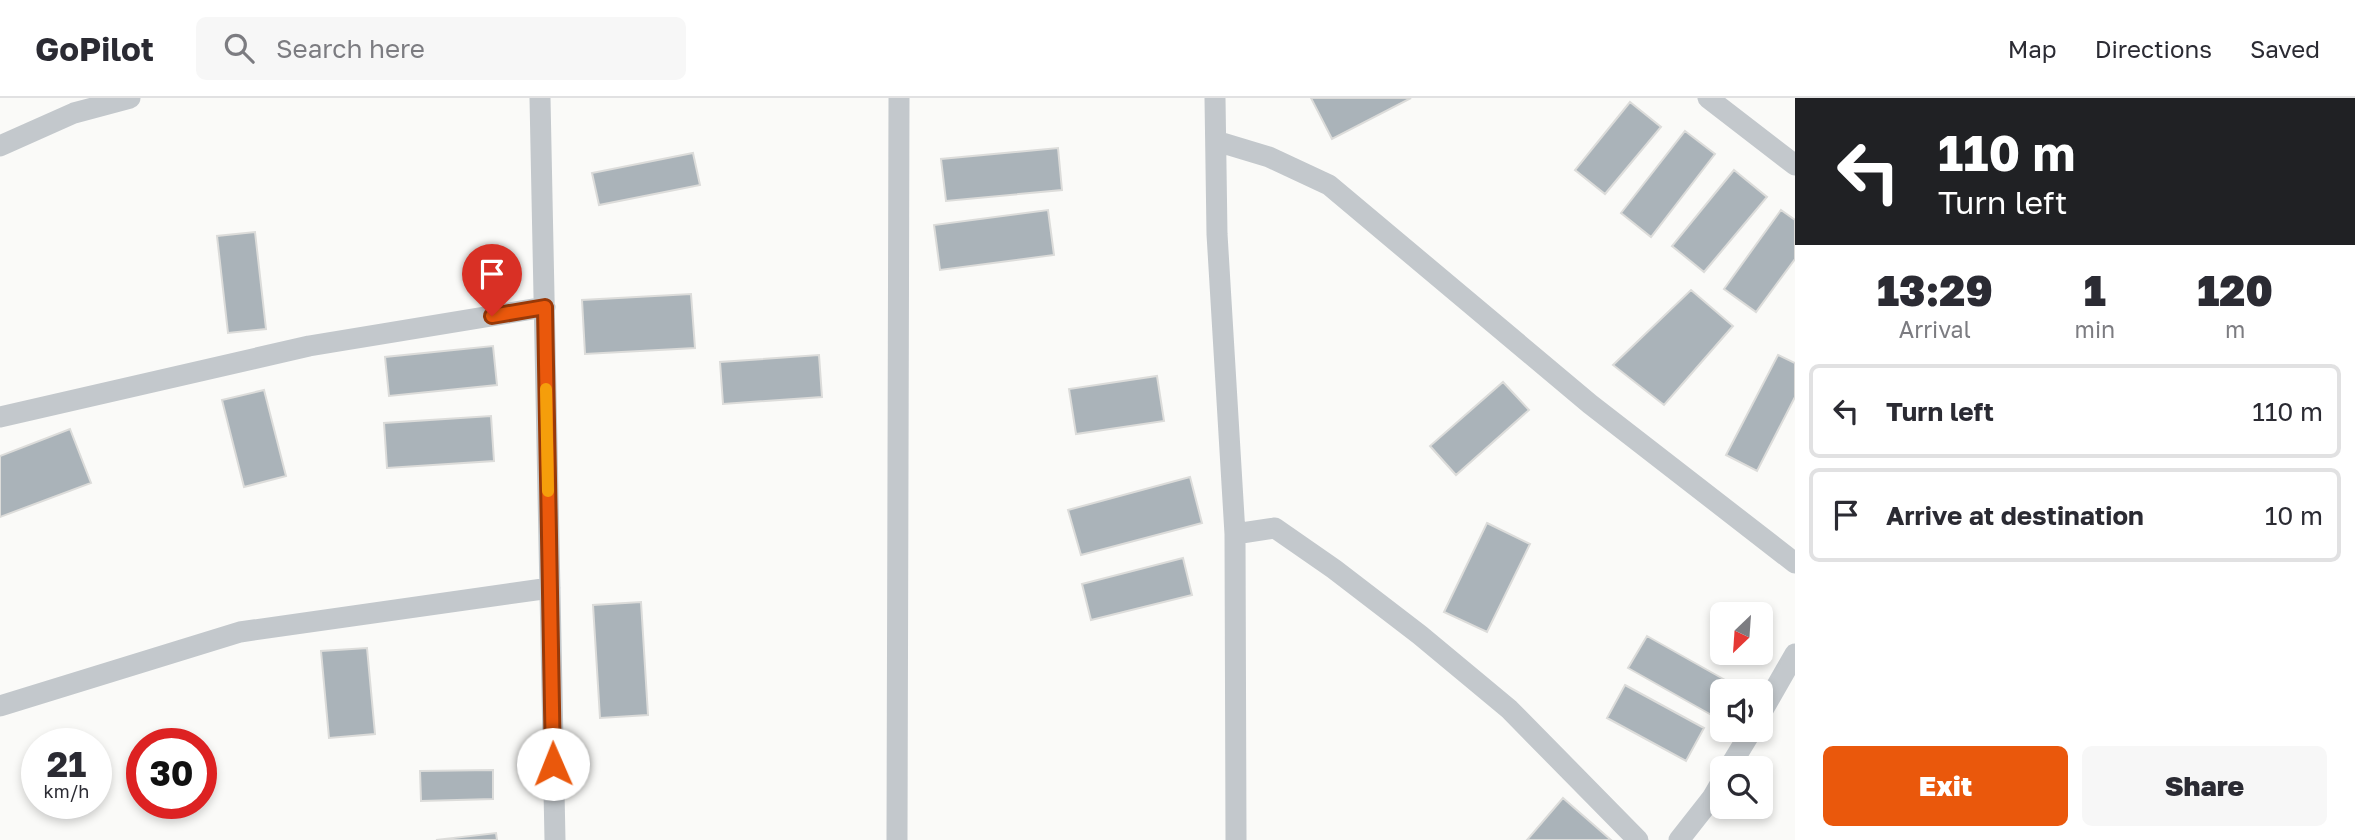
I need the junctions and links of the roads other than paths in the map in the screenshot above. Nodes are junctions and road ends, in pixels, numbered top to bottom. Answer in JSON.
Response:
{"nodes":[{"id":1,"x":540,"y":98,"type":"edge"},
{"id":2,"x":899,"y":98,"type":"edge"},
{"id":3,"x":1215,"y":98,"type":"edge"},
{"id":4,"x":1707,"y":98,"type":"edge"},
{"id":5,"x":121,"y":99,"type":"edge"},
{"id":6,"x":1216,"y":141,"type":"junction"},
{"id":7,"x":0,"y":146,"type":"edge"},
{"id":8,"x":1795,"y":165,"type":"edge"},
{"id":9,"x":545,"y":307,"type":"junction"},
{"id":10,"x":0,"y":417,"type":"edge"},
{"id":11,"x":1235,"y":534,"type":"junction"},
{"id":12,"x":1795,"y":563,"type":"edge"},
{"id":13,"x":550,"y":588,"type":"junction"},
{"id":14,"x":1795,"y":654,"type":"edge"},
{"id":15,"x":1773,"y":692,"type":"edge"},
{"id":16,"x":0,"y":706,"type":"edge"},
{"id":17,"x":1710,"y":801,"type":"edge"},
{"id":18,"x":555,"y":840,"type":"edge"},
{"id":19,"x":897,"y":840,"type":"edge"},
{"id":20,"x":1236,"y":840,"type":"edge"},
{"id":21,"x":1638,"y":840,"type":"edge"},
{"id":22,"x":1679,"y":840,"type":"edge"}],
"edges":[{"from":1,"to":9,"type":"street"},
{"from":2,"to":19,"type":"street"},
{"from":3,"to":6,"type":"street"},
{"from":4,"to":8,"type":"street"},
{"from":5,"to":7,"type":"street"},
{"from":6,"to":11,"type":"street"},
{"from":6,"to":12,"type":"street"},
{"from":9,"to":10,"type":"street"},
{"from":9,"to":13,"type":"street"},
{"from":11,"to":20,"type":"street"},
{"from":11,"to":21,"type":"street"},
{"from":13,"to":16,"type":"street"},
{"from":13,"to":18,"type":"street"},
{"from":14,"to":15,"type":"street"},
{"from":17,"to":22,"type":"street"}]}
